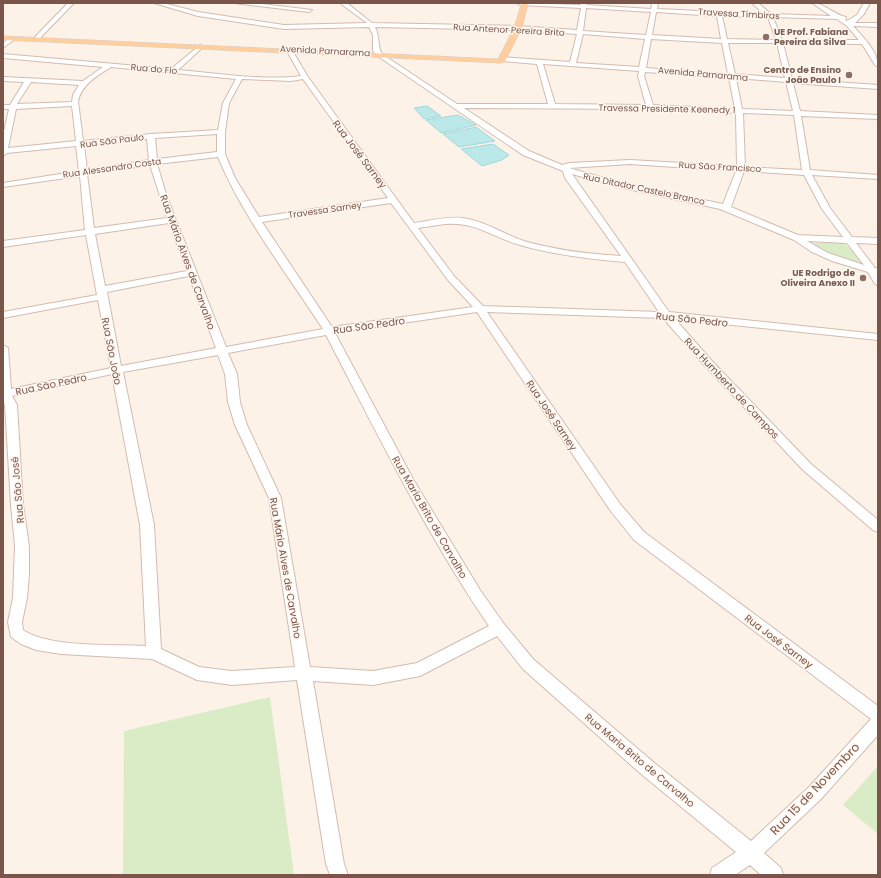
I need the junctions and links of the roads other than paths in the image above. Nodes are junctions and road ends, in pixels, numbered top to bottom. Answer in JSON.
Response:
{"nodes":[{"id":1,"x":71,"y":3,"type":"edge"},
{"id":2,"x":157,"y":3,"type":"edge"},
{"id":3,"x":237,"y":3,"type":"edge"},
{"id":4,"x":343,"y":3,"type":"edge"},
{"id":5,"x":520,"y":3,"type":"edge"},
{"id":6,"x":525,"y":3,"type":"edge"},
{"id":7,"x":755,"y":3,"type":"edge"},
{"id":8,"x":816,"y":3,"type":"edge"},
{"id":9,"x":824,"y":3,"type":"edge"},
{"id":10,"x":867,"y":3,"type":"edge"},
{"id":11,"x":262,"y":5,"type":"edge"},
{"id":12,"x":584,"y":5,"type":"edge"},
{"id":13,"x":654,"y":6,"type":"edge"},
{"id":14,"x":309,"y":10,"type":"dead end"},
{"id":15,"x":253,"y":11,"type":"dead end"},
{"id":16,"x":719,"y":14,"type":"junction"},
{"id":17,"x":247,"y":16,"type":"dead end"},
{"id":18,"x":770,"y":16,"type":"junction"},
{"id":19,"x":837,"y":18,"type":"junction"},
{"id":20,"x":241,"y":21,"type":"junction"},
{"id":21,"x":846,"y":22,"type":"junction"},
{"id":22,"x":372,"y":25,"type":"junction"},
{"id":23,"x":878,"y":25,"type":"edge"},
{"id":24,"x":518,"y":28,"type":"junction"},
{"id":25,"x":580,"y":33,"type":"junction"},
{"id":26,"x":3,"y":37,"type":"edge"},
{"id":27,"x":12,"y":38,"type":"junction"},
{"id":28,"x":649,"y":38,"type":"junction"},
{"id":29,"x":36,"y":39,"type":"junction"},
{"id":30,"x":725,"y":41,"type":"junction"},
{"id":31,"x":780,"y":42,"type":"junction"},
{"id":32,"x":864,"y":42,"type":"junction"},
{"id":33,"x":3,"y":46,"type":"edge"},
{"id":34,"x":201,"y":46,"type":"junction"},
{"id":35,"x":291,"y":51,"type":"junction"},
{"id":36,"x":384,"y":55,"type":"junction"},
{"id":37,"x":3,"y":56,"type":"edge"},
{"id":38,"x":501,"y":60,"type":"junction"},
{"id":39,"x":540,"y":62,"type":"junction"},
{"id":40,"x":572,"y":64,"type":"junction"},
{"id":41,"x":110,"y":65,"type":"junction"},
{"id":42,"x":878,"y":65,"type":"edge"},
{"id":43,"x":644,"y":69,"type":"junction"},
{"id":44,"x":172,"y":71,"type":"junction"},
{"id":45,"x":240,"y":77,"type":"junction"},
{"id":46,"x":733,"y":77,"type":"junction"},
{"id":47,"x":305,"y":78,"type":"junction"},
{"id":48,"x":3,"y":79,"type":"edge"},
{"id":49,"x":29,"y":80,"type":"junction"},
{"id":50,"x":790,"y":81,"type":"junction"},
{"id":51,"x":83,"y":83,"type":"junction"},
{"id":52,"x":878,"y":87,"type":"edge"},
{"id":53,"x":76,"y":104,"type":"junction"},
{"id":54,"x":3,"y":106,"type":"edge"},
{"id":55,"x":13,"y":106,"type":"junction"},
{"id":56,"x":457,"y":106,"type":"junction"},
{"id":57,"x":552,"y":107,"type":"junction"},
{"id":58,"x":650,"y":107,"type":"junction"},
{"id":59,"x":739,"y":111,"type":"junction"},
{"id":60,"x":797,"y":113,"type":"junction"},
{"id":61,"x":878,"y":117,"type":"edge"},
{"id":62,"x":221,"y":132,"type":"junction"},
{"id":63,"x":151,"y":136,"type":"junction"},
{"id":64,"x":80,"y":144,"type":"junction"},
{"id":65,"x":3,"y":152,"type":"edge"},
{"id":66,"x":221,"y":154,"type":"junction"},
{"id":67,"x":153,"y":162,"type":"junction"},
{"id":68,"x":565,"y":169,"type":"junction"},
{"id":69,"x":740,"y":169,"type":"junction"},
{"id":70,"x":82,"y":172,"type":"junction"},
{"id":71,"x":806,"y":172,"type":"junction"},
{"id":72,"x":878,"y":177,"type":"edge"},
{"id":73,"x":3,"y":185,"type":"edge"},
{"id":74,"x":395,"y":200,"type":"junction"},
{"id":75,"x":726,"y":208,"type":"junction"},
{"id":76,"x":172,"y":220,"type":"junction"},
{"id":77,"x":256,"y":220,"type":"junction"},
{"id":78,"x":412,"y":226,"type":"junction"},
{"id":79,"x":90,"y":232,"type":"junction"},
{"id":80,"x":797,"y":238,"type":"junction"},
{"id":81,"x":850,"y":241,"type":"junction"},
{"id":82,"x":878,"y":241,"type":"edge"},
{"id":83,"x":3,"y":244,"type":"edge"},
{"id":84,"x":628,"y":259,"type":"junction"},
{"id":85,"x":875,"y":271,"type":"edge"},
{"id":86,"x":192,"y":274,"type":"junction"},
{"id":87,"x":878,"y":282,"type":"edge"},
{"id":88,"x":101,"y":294,"type":"junction"},
{"id":89,"x":480,"y":310,"type":"junction"},
{"id":90,"x":3,"y":315,"type":"edge"},
{"id":91,"x":666,"y":315,"type":"junction"},
{"id":92,"x":740,"y":324,"type":"junction"},
{"id":93,"x":329,"y":331,"type":"junction"},
{"id":94,"x":878,"y":337,"type":"edge"},
{"id":95,"x":878,"y":345,"type":"edge"},
{"id":96,"x":3,"y":348,"type":"edge"},
{"id":97,"x":221,"y":351,"type":"junction"},
{"id":98,"x":116,"y":370,"type":"junction"},
{"id":99,"x":4,"y":394,"type":"edge"},
{"id":100,"x":878,"y":527,"type":"edge"},
{"id":101,"x":499,"y":628,"type":"junction"},
{"id":102,"x":154,"y":653,"type":"junction"},
{"id":103,"x":303,"y":673,"type":"junction"},
{"id":104,"x":878,"y":715,"type":"edge"},
{"id":105,"x":878,"y":723,"type":"edge"},
{"id":106,"x":751,"y":853,"type":"junction"},
{"id":107,"x":339,"y":875,"type":"edge"},
{"id":108,"x":719,"y":875,"type":"edge"},
{"id":109,"x":774,"y":875,"type":"edge"}],
"edges":[{"from":1,"to":29,"type":"street"},
{"from":2,"to":20,"type":"street","name":"Rua Antenor Pereira Brito"},
{"from":3,"to":11,"type":"street"},
{"from":4,"to":22,"type":"street"},
{"from":5,"to":6,"type":"street","name":"Travessa Timbiras"},
{"from":6,"to":12,"type":"street","name":"Travessa Timbiras"},
{"from":6,"to":24,"type":"main road"},
{"from":7,"to":18,"type":"street"},
{"from":8,"to":9,"type":"street"},
{"from":8,"to":19,"type":"street"},
{"from":9,"to":21,"type":"street"},
{"from":10,"to":21,"type":"street"},
{"from":11,"to":14,"type":"street"},
{"from":11,"to":15,"type":"street"},
{"from":12,"to":13,"type":"street","name":"Travessa Timbiras"},
{"from":12,"to":25,"type":"street"},
{"from":13,"to":16,"type":"street","name":"Travessa Timbiras"},
{"from":13,"to":28,"type":"street"},
{"from":16,"to":18,"type":"street","name":"Travessa Timbiras"},
{"from":16,"to":30,"type":"street"},
{"from":17,"to":20,"type":"street"},
{"from":18,"to":19,"type":"street","name":"Travessa Timbiras"},
{"from":18,"to":31,"type":"street"},
{"from":19,"to":21,"type":"street","name":"Travessa Timbiras"},
{"from":20,"to":22,"type":"street","name":"Rua Antenor Pereira Brito"},
{"from":21,"to":23,"type":"street","name":"Travessa Timbiras"},
{"from":21,"to":32,"type":"street"},
{"from":22,"to":24,"type":"street","name":"Rua Antenor Pereira Brito"},
{"from":22,"to":36,"type":"street"},
{"from":24,"to":25,"type":"street","name":"Rua Antenor Pereira Brito"},
{"from":24,"to":38,"type":"main road"},
{"from":25,"to":28,"type":"street","name":"Rua Antenor Pereira Brito"},
{"from":25,"to":40,"type":"street"},
{"from":26,"to":27,"type":"main road","name":"Avenida Parnarama"},
{"from":26,"to":29,"type":"main road","name":"Avenida Parnarama"},
{"from":27,"to":29,"type":"main road","name":"Avenida Parnarama"},
{"from":27,"to":33,"type":"street"},
{"from":28,"to":30,"type":"street","name":"Rua Antenor Pereira Brito"},
{"from":28,"to":43,"type":"street"},
{"from":29,"to":34,"type":"main road","name":"Avenida Parnarama"},
{"from":30,"to":31,"type":"street","name":"Rua Antenor Pereira Brito"},
{"from":30,"to":46,"type":"street"},
{"from":31,"to":32,"type":"street","name":"Rua Antenor Pereira Brito"},
{"from":31,"to":50,"type":"street"},
{"from":32,"to":42,"type":"street"},
{"from":34,"to":35,"type":"main road","name":"Avenida Parnarama"},
{"from":34,"to":44,"type":"street"},
{"from":35,"to":36,"type":"main road","name":"Avenida Parnarama"},
{"from":35,"to":47,"type":"street","name":"Rua José Sarney"},
{"from":36,"to":38,"type":"main road","name":"Avenida Parnarama"},
{"from":36,"to":56,"type":"street","name":"Rua Ditador Castelo Branco"},
{"from":37,"to":41,"type":"street","name":"Rua do Fio"},
{"from":38,"to":39,"type":"street","name":"Avenida Parnarama"},
{"from":39,"to":40,"type":"street","name":"Avenida Parnarama"},
{"from":39,"to":57,"type":"street"},
{"from":40,"to":43,"type":"street","name":"Avenida Parnarama"},
{"from":41,"to":44,"type":"street","name":"Rua do Fio"},
{"from":41,"to":51,"type":"street"},
{"from":43,"to":46,"type":"street","name":"Avenida Parnarama"},
{"from":43,"to":58,"type":"street"},
{"from":44,"to":45,"type":"street","name":"Rua do Fio"},
{"from":45,"to":47,"type":"street","name":"Rua do Fio"},
{"from":45,"to":62,"type":"street","name":"Rua Maria Brito de Carvalho"},
{"from":46,"to":50,"type":"street","name":"Avenida Parnarama"},
{"from":46,"to":59,"type":"street"},
{"from":47,"to":74,"type":"street","name":"Rua José Sarney"},
{"from":48,"to":49,"type":"street"},
{"from":49,"to":51,"type":"street"},
{"from":49,"to":55,"type":"street"},
{"from":50,"to":52,"type":"street","name":"Avenida Parnarama"},
{"from":50,"to":60,"type":"street"},
{"from":51,"to":53,"type":"street","name":"Rua São João"},
{"from":53,"to":55,"type":"street"},
{"from":53,"to":64,"type":"street","name":"Rua São João"},
{"from":54,"to":55,"type":"street"},
{"from":55,"to":65,"type":"street"},
{"from":56,"to":57,"type":"street","name":"Travessa Presidente Keenedy 1"},
{"from":56,"to":68,"type":"street","name":"Rua Ditador Castelo Branco"},
{"from":57,"to":58,"type":"street","name":"Travessa Presidente Keenedy 1"},
{"from":58,"to":59,"type":"street","name":"Travessa Presidente Keenedy 1"},
{"from":59,"to":60,"type":"street","name":"Travessa Presidente Keenedy 1"},
{"from":59,"to":69,"type":"street"},
{"from":60,"to":61,"type":"street","name":"Travessa Presidente Keenedy 1"},
{"from":60,"to":71,"type":"street"},
{"from":62,"to":63,"type":"street","name":"Rua São Paulo"},
{"from":62,"to":66,"type":"street","name":"Rua Maria Brito de Carvalho"},
{"from":63,"to":64,"type":"street","name":"Rua São Paulo"},
{"from":63,"to":67,"type":"street","name":"Rua Mário Alves de Carvalho"},
{"from":64,"to":65,"type":"street","name":"Rua São Paulo"},
{"from":64,"to":70,"type":"street","name":"Rua São João"},
{"from":66,"to":67,"type":"street","name":"Rua Alessandro Costa"},
{"from":66,"to":77,"type":"street","name":"Rua Maria Brito de Carvalho"},
{"from":67,"to":70,"type":"street","name":"Rua Alessandro Costa"},
{"from":67,"to":76,"type":"street","name":"Rua Mário Alves de Carvalho"},
{"from":68,"to":69,"type":"street","name":"Rua São Francisco"},
{"from":68,"to":75,"type":"street","name":"Rua Ditador Castelo Branco"},
{"from":68,"to":84,"type":"street","name":"Rua Humberto de Campos"},
{"from":69,"to":71,"type":"street","name":"Rua São Francisco"},
{"from":69,"to":75,"type":"street"},
{"from":70,"to":73,"type":"street","name":"Rua Alessandro Costa"},
{"from":70,"to":79,"type":"street","name":"Rua São João"},
{"from":71,"to":72,"type":"street","name":"Rua São Francisco"},
{"from":71,"to":81,"type":"street"},
{"from":74,"to":77,"type":"street","name":"Travessa Sarney"},
{"from":74,"to":78,"type":"street","name":"Rua José Sarney"},
{"from":75,"to":80,"type":"street","name":"Rua Ditador Castelo Branco"},
{"from":76,"to":79,"type":"street"},
{"from":76,"to":86,"type":"street","name":"Rua Mário Alves de Carvalho"},
{"from":77,"to":93,"type":"street","name":"Rua Maria Brito de Carvalho"},
{"from":78,"to":84,"type":"street"},
{"from":78,"to":89,"type":"street","name":"Rua José Sarney"},
{"from":79,"to":83,"type":"street"},
{"from":79,"to":88,"type":"street","name":"Rua São João"},
{"from":80,"to":81,"type":"street"},
{"from":80,"to":85,"type":"street","name":"Rua Ditador Castelo Branco"},
{"from":81,"to":82,"type":"street"},
{"from":81,"to":85,"type":"street"},
{"from":84,"to":91,"type":"street","name":"Rua Humberto de Campos"},
{"from":85,"to":87,"type":"street"},
{"from":86,"to":88,"type":"street"},
{"from":86,"to":97,"type":"street","name":"Rua Mário Alves de Carvalho"},
{"from":88,"to":90,"type":"street"},
{"from":88,"to":98,"type":"street","name":"Rua São João"},
{"from":89,"to":91,"type":"street","name":"Rua São Pedro"},
{"from":89,"to":93,"type":"street","name":"Rua São Pedro"},
{"from":89,"to":104,"type":"street","name":"Rua José Sarney"},
{"from":91,"to":92,"type":"street","name":"Rua São Pedro"},
{"from":91,"to":100,"type":"street","name":"Rua Humberto de Campos"},
{"from":92,"to":94,"type":"street","name":"Rua São Pedro"},
{"from":92,"to":95,"type":"street","name":"Rua São Pedro"},
{"from":93,"to":97,"type":"street","name":"Rua São Pedro"},
{"from":93,"to":101,"type":"street","name":"Rua Maria Brito de Carvalho"},
{"from":96,"to":99,"type":"street","name":"Rua São José"},
{"from":97,"to":98,"type":"street","name":"Rua São Pedro"},
{"from":97,"to":103,"type":"street","name":"Rua Mário Alves de Carvalho"},
{"from":98,"to":99,"type":"street","name":"Rua São Pedro"},
{"from":98,"to":102,"type":"street","name":"Rua São João"},
{"from":99,"to":102,"type":"street","name":"Rua São José"},
{"from":101,"to":103,"type":"street"},
{"from":101,"to":106,"type":"street","name":"Rua Maria Brito de Carvalho"},
{"from":102,"to":103,"type":"street"},
{"from":103,"to":107,"type":"street","name":"Rua Mário Alves de Carvalho"},
{"from":105,"to":106,"type":"street","name":"Rua 15 de Novembro"},
{"from":106,"to":108,"type":"street","name":"Rua 15 de Novembro"},
{"from":106,"to":109,"type":"street","name":"Rua Maria Brito de Carvalho"}]}
